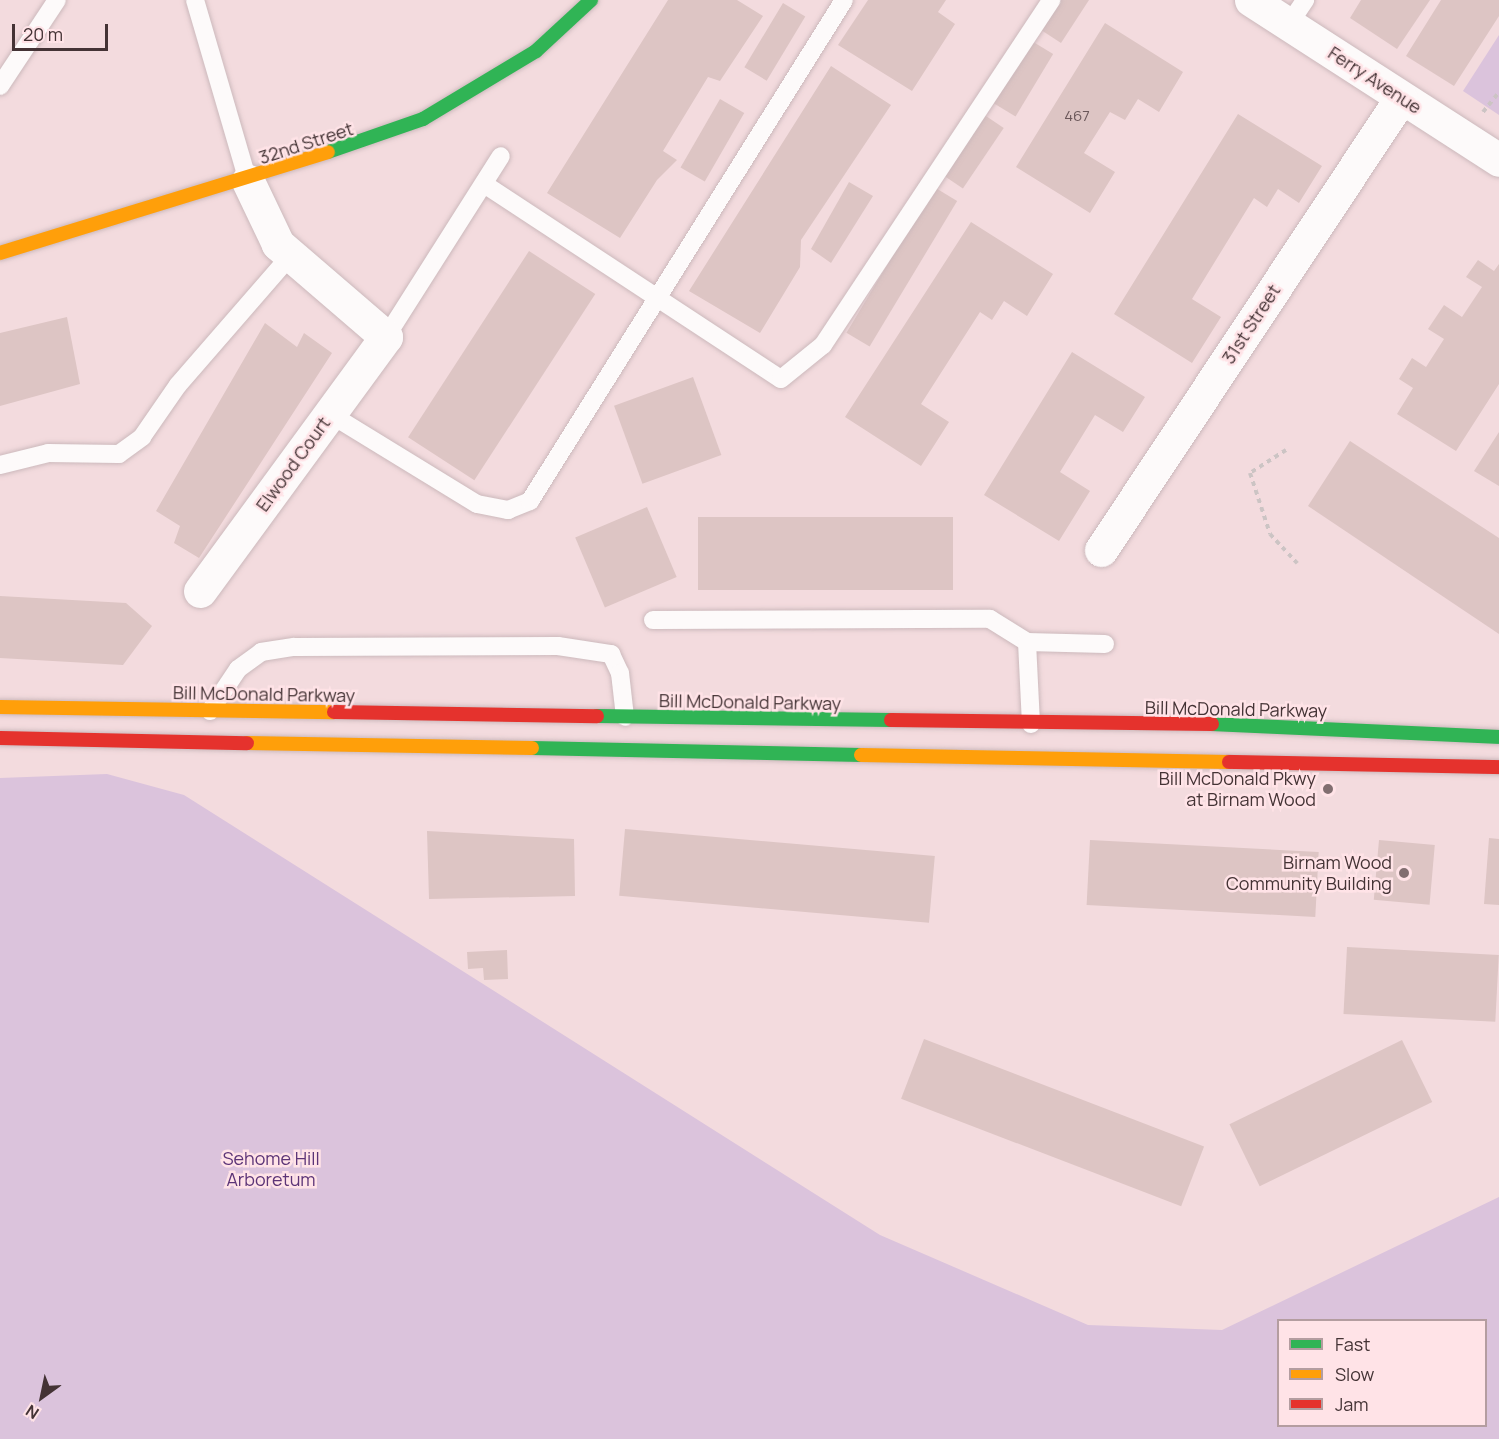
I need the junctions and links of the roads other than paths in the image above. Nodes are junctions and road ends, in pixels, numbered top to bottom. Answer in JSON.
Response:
{"nodes":[{"id":1,"x":57,"y":0,"type":"edge"},
{"id":2,"x":195,"y":0,"type":"edge"},
{"id":3,"x":591,"y":0,"type":"edge"},
{"id":4,"x":844,"y":0,"type":"edge"},
{"id":5,"x":1051,"y":0,"type":"edge"},
{"id":6,"x":1251,"y":0,"type":"edge"},
{"id":7,"x":1297,"y":12,"type":"edge"},
{"id":8,"x":0,"y":86,"type":"edge"},
{"id":9,"x":1401,"y":98,"type":"junction"},
{"id":10,"x":501,"y":156,"type":"dead end"},
{"id":11,"x":1499,"y":160,"type":"edge"},
{"id":12,"x":248,"y":181,"type":"junction"},
{"id":13,"x":484,"y":184,"type":"junction"},
{"id":14,"x":0,"y":253,"type":"edge"},
{"id":15,"x":291,"y":255,"type":"junction"},
{"id":16,"x":658,"y":297,"type":"junction"},
{"id":17,"x":386,"y":337,"type":"junction"},
{"id":18,"x":330,"y":414,"type":"junction"},
{"id":19,"x":0,"y":465,"type":"edge"},
{"id":20,"x":1101,"y":550,"type":"dead end"},
{"id":21,"x":200,"y":591,"type":"dead end"},
{"id":22,"x":653,"y":620,"type":"dead end"},
{"id":23,"x":1027,"y":642,"type":"junction"},
{"id":24,"x":1105,"y":644,"type":"dead end"},
{"id":25,"x":0,"y":707,"type":"edge"},
{"id":26,"x":210,"y":711,"type":"junction"},
{"id":27,"x":625,"y":717,"type":"junction"},
{"id":28,"x":1031,"y":724,"type":"junction"},
{"id":29,"x":1499,"y":737,"type":"edge"},
{"id":30,"x":0,"y":738,"type":"edge"},
{"id":31,"x":1499,"y":767,"type":"edge"}],
"edges":[{"from":1,"to":8,"type":"lane"},
{"from":2,"to":12,"type":"lane"},
{"from":3,"to":12,"type":"main road","name":"32nd Street"},
{"from":4,"to":16,"type":"lane"},
{"from":5,"to":16,"type":"lane"},
{"from":6,"to":7,"type":"street","name":"Ferry Avenue"},
{"from":7,"to":9,"type":"street","name":"Ferry Avenue"},
{"from":9,"to":11,"type":"street","name":"Ferry Avenue"},
{"from":9,"to":20,"type":"street","name":"31st Street"},
{"from":10,"to":13,"type":"lane"},
{"from":12,"to":14,"type":"main road","name":"32nd Street"},
{"from":12,"to":15,"type":"street"},
{"from":13,"to":16,"type":"lane"},
{"from":13,"to":17,"type":"lane"},
{"from":15,"to":17,"type":"street"},
{"from":15,"to":19,"type":"lane"},
{"from":16,"to":18,"type":"lane"},
{"from":17,"to":18,"type":"street","name":"Elwood Court"},
{"from":18,"to":21,"type":"street","name":"Elwood Court"},
{"from":22,"to":23,"type":"lane"},
{"from":23,"to":24,"type":"lane"},
{"from":23,"to":28,"type":"lane"},
{"from":25,"to":26,"type":"main road","name":"Bill McDonald Parkway"},
{"from":26,"to":27,"type":"main road","name":"Bill McDonald Parkway"},
{"from":26,"to":27,"type":"lane"},
{"from":27,"to":28,"type":"main road","name":"Bill McDonald Parkway"},
{"from":28,"to":29,"type":"main road","name":"Bill McDonald Parkway"},
{"from":30,"to":31,"type":"main road"}]}
